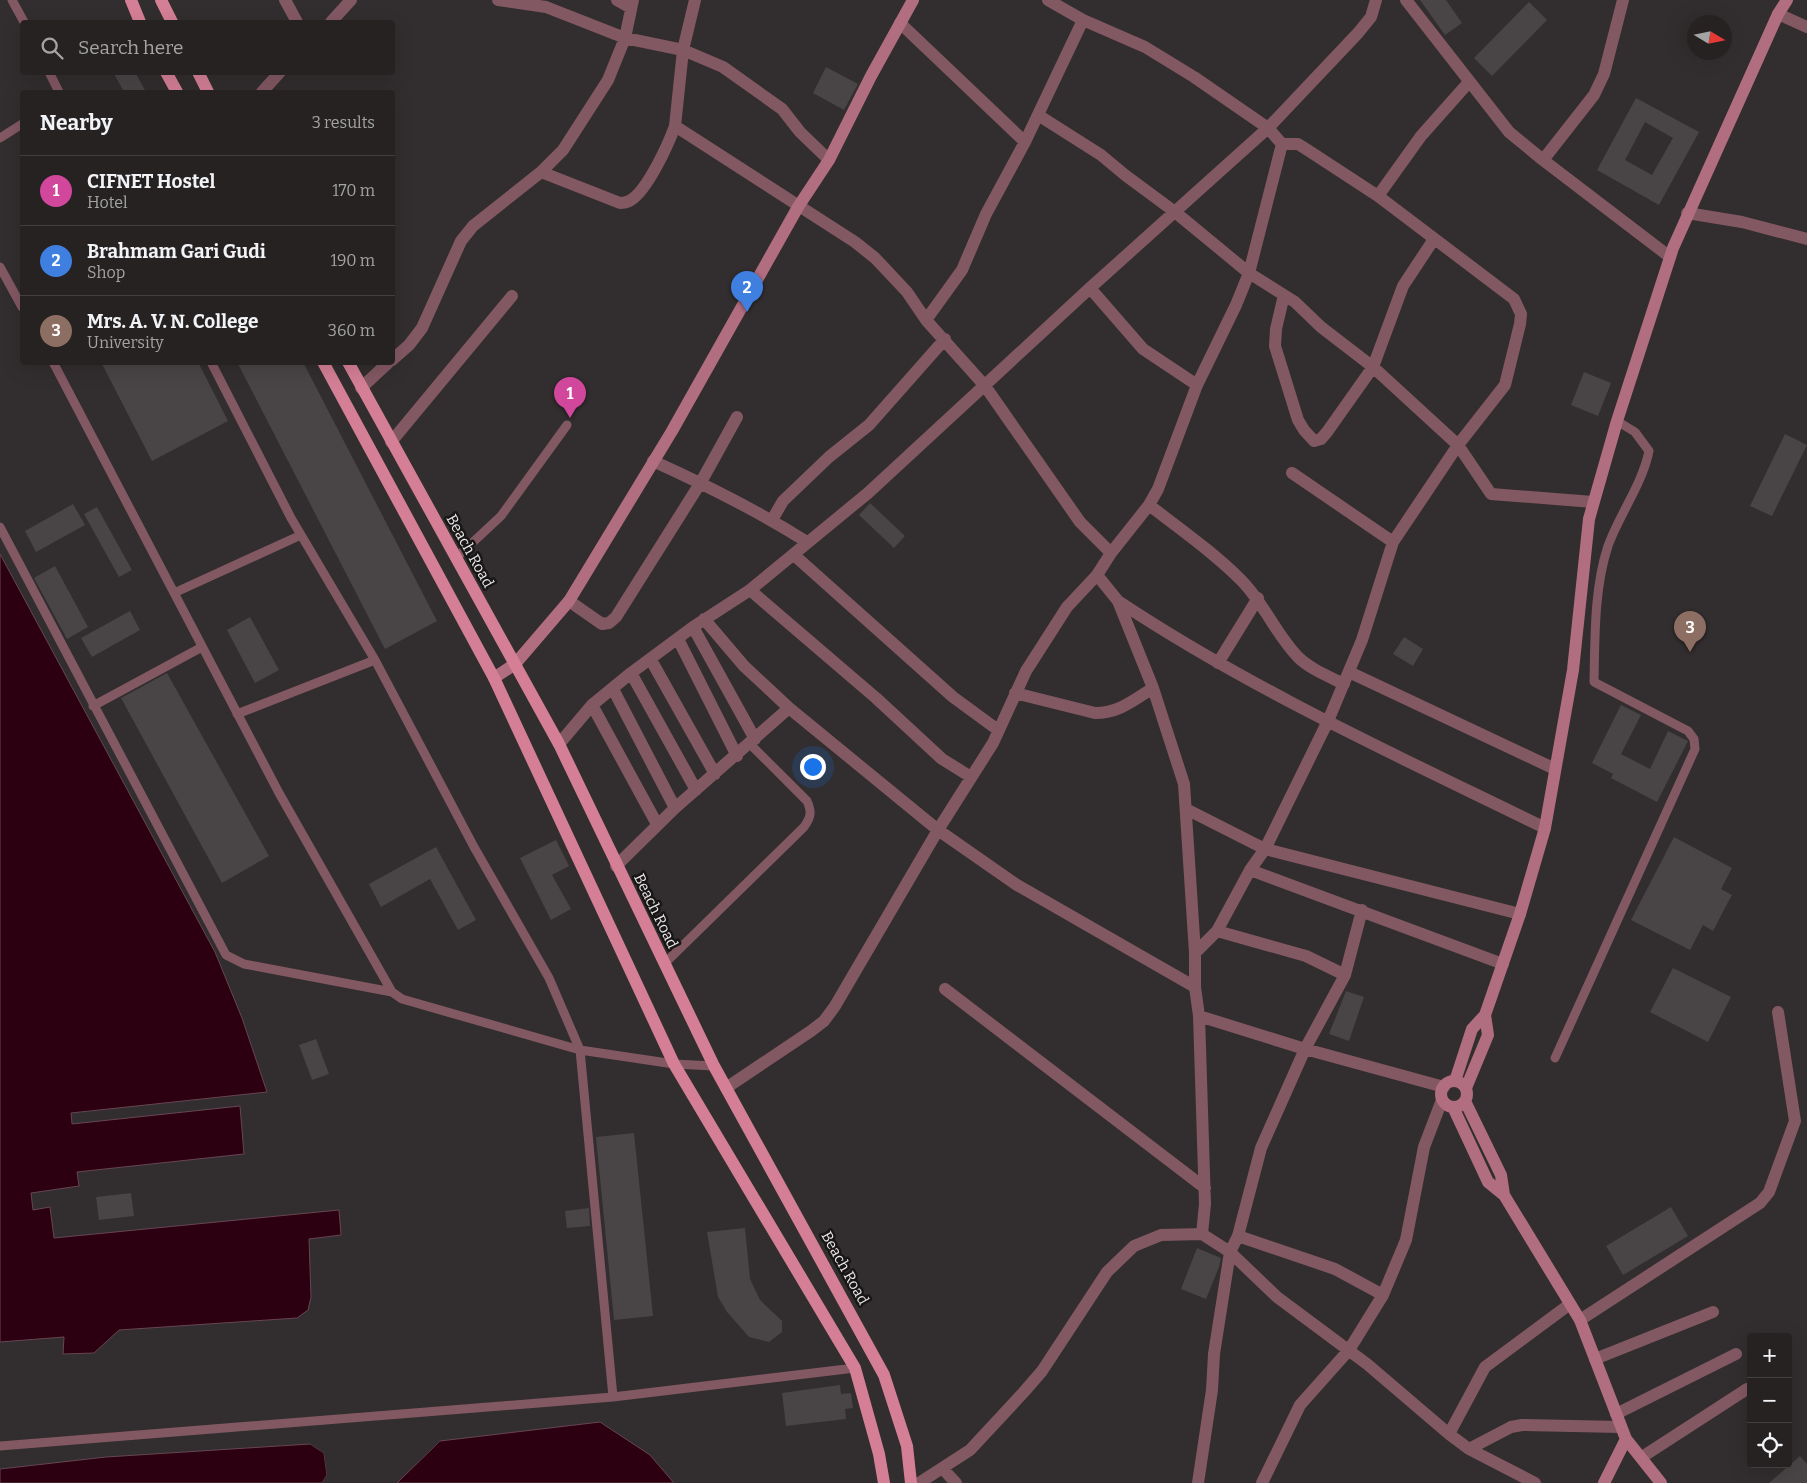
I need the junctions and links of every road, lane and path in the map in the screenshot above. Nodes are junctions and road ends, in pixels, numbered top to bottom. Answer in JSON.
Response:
{"nodes":[{"id":1,"x":12,"y":0,"type":"edge"},
{"id":2,"x":131,"y":0,"type":"edge"},
{"id":3,"x":161,"y":0,"type":"edge"},
{"id":4,"x":285,"y":0,"type":"edge"},
{"id":5,"x":351,"y":0,"type":"edge"},
{"id":6,"x":498,"y":0,"type":"edge"},
{"id":7,"x":617,"y":0,"type":"edge"},
{"id":8,"x":695,"y":0,"type":"edge"},
{"id":9,"x":913,"y":0,"type":"edge"},
{"id":10,"x":1048,"y":0,"type":"edge"},
{"id":11,"x":1376,"y":0,"type":"edge"},
{"id":12,"x":1406,"y":0,"type":"edge"},
{"id":13,"x":1623,"y":0,"type":"edge"},
{"id":14,"x":1787,"y":0,"type":"edge"},
{"id":15,"x":632,"y":4,"type":"edge"},
{"id":16,"x":1778,"y":14,"type":"junction"},
{"id":17,"x":23,"y":20,"type":"edge"},
{"id":18,"x":139,"y":20,"type":"edge"},
{"id":19,"x":171,"y":20,"type":"edge"},
{"id":20,"x":296,"y":20,"type":"edge"},
{"id":21,"x":333,"y":20,"type":"edge"},
{"id":22,"x":1083,"y":20,"type":"junction"},
{"id":23,"x":900,"y":23,"type":"junction"},
{"id":24,"x":1807,"y":27,"type":"edge"},
{"id":25,"x":625,"y":38,"type":"junction"},
{"id":26,"x":683,"y":50,"type":"junction"},
{"id":27,"x":50,"y":75,"type":"edge"},
{"id":28,"x":168,"y":75,"type":"edge"},
{"id":29,"x":200,"y":75,"type":"edge"},
{"id":30,"x":277,"y":75,"type":"edge"},
{"id":31,"x":1469,"y":82,"type":"junction"},
{"id":32,"x":58,"y":90,"type":"edge"},
{"id":33,"x":176,"y":90,"type":"edge"},
{"id":34,"x":207,"y":90,"type":"edge"},
{"id":35,"x":264,"y":90,"type":"edge"},
{"id":36,"x":1038,"y":116,"type":"junction"},
{"id":37,"x":20,"y":125,"type":"edge"},
{"id":38,"x":675,"y":126,"type":"junction"},
{"id":39,"x":1268,"y":128,"type":"junction"},
{"id":40,"x":0,"y":138,"type":"edge"},
{"id":41,"x":1025,"y":142,"type":"junction"},
{"id":42,"x":1282,"y":144,"type":"junction"},
{"id":43,"x":829,"y":160,"type":"junction"},
{"id":44,"x":1543,"y":160,"type":"junction"},
{"id":45,"x":541,"y":172,"type":"junction"},
{"id":46,"x":1378,"y":196,"type":"junction"},
{"id":47,"x":798,"y":207,"type":"junction"},
{"id":48,"x":1175,"y":212,"type":"junction"},
{"id":49,"x":1687,"y":213,"type":"junction"},
{"id":50,"x":1434,"y":239,"type":"junction"},
{"id":51,"x":1807,"y":239,"type":"edge"},
{"id":52,"x":1670,"y":257,"type":"junction"},
{"id":53,"x":0,"y":267,"type":"edge"},
{"id":54,"x":1249,"y":273,"type":"junction"},
{"id":55,"x":1090,"y":288,"type":"junction"},
{"id":56,"x":1284,"y":295,"type":"junction"},
{"id":57,"x":512,"y":296,"type":"dead end"},
{"id":58,"x":20,"y":303,"type":"edge"},
{"id":59,"x":926,"y":320,"type":"junction"},
{"id":60,"x":945,"y":339,"type":"junction"},
{"id":61,"x":395,"y":357,"type":"edge"},
{"id":62,"x":56,"y":365,"type":"edge"},
{"id":63,"x":213,"y":365,"type":"edge"},
{"id":64,"x":325,"y":365,"type":"edge"},
{"id":65,"x":350,"y":365,"type":"edge"},
{"id":66,"x":386,"y":365,"type":"edge"},
{"id":67,"x":1373,"y":367,"type":"junction"},
{"id":68,"x":985,"y":386,"type":"junction"},
{"id":69,"x":1197,"y":386,"type":"junction"},
{"id":70,"x":361,"y":388,"type":"junction"},
{"id":71,"x":737,"y":417,"type":"dead end"},
{"id":72,"x":1617,"y":421,"type":"junction"},
{"id":73,"x":566,"y":425,"type":"dead end"},
{"id":74,"x":391,"y":442,"type":"junction"},
{"id":75,"x":1458,"y":445,"type":"junction"},
{"id":76,"x":653,"y":461,"type":"junction"},
{"id":77,"x":1292,"y":473,"type":"dead end"},
{"id":78,"x":700,"y":482,"type":"junction"},
{"id":79,"x":1593,"y":502,"type":"junction"},
{"id":80,"x":1149,"y":505,"type":"junction"},
{"id":81,"x":772,"y":520,"type":"junction"},
{"id":82,"x":0,"y":527,"type":"edge"},
{"id":83,"x":301,"y":536,"type":"junction"},
{"id":84,"x":807,"y":542,"type":"junction"},
{"id":85,"x":1393,"y":542,"type":"junction"},
{"id":86,"x":1111,"y":553,"type":"junction"},
{"id":87,"x":794,"y":555,"type":"junction"},
{"id":88,"x":456,"y":558,"type":"junction"},
{"id":89,"x":1097,"y":575,"type":"junction"},
{"id":90,"x":750,"y":590,"type":"junction"},
{"id":91,"x":174,"y":593,"type":"junction"},
{"id":92,"x":1258,"y":598,"type":"junction"},
{"id":93,"x":569,"y":601,"type":"junction"},
{"id":94,"x":1118,"y":601,"type":"junction"},
{"id":95,"x":704,"y":619,"type":"junction"},
{"id":96,"x":693,"y":627,"type":"junction"},
{"id":97,"x":678,"y":639,"type":"junction"},
{"id":98,"x":202,"y":647,"type":"junction"},
{"id":99,"x":375,"y":660,"type":"junction"},
{"id":100,"x":650,"y":660,"type":"junction"},
{"id":101,"x":1218,"y":663,"type":"junction"},
{"id":102,"x":515,"y":664,"type":"junction"},
{"id":103,"x":1349,"y":672,"type":"junction"},
{"id":104,"x":631,"y":673,"type":"junction"},
{"id":105,"x":494,"y":678,"type":"junction"},
{"id":106,"x":1344,"y":684,"type":"junction"},
{"id":107,"x":1153,"y":688,"type":"junction"},
{"id":108,"x":613,"y":689,"type":"junction"},
{"id":109,"x":1015,"y":693,"type":"junction"},
{"id":110,"x":592,"y":705,"type":"junction"},
{"id":111,"x":93,"y":706,"type":"junction"},
{"id":112,"x":789,"y":708,"type":"junction"},
{"id":113,"x":238,"y":714,"type":"junction"},
{"id":114,"x":1328,"y":721,"type":"junction"},
{"id":115,"x":998,"y":730,"type":"junction"},
{"id":116,"x":753,"y":741,"type":"junction"},
{"id":117,"x":559,"y":744,"type":"junction"},
{"id":118,"x":737,"y":756,"type":"junction"},
{"id":119,"x":1555,"y":769,"type":"junction"},
{"id":120,"x":715,"y":774,"type":"junction"},
{"id":121,"x":971,"y":777,"type":"junction"},
{"id":122,"x":696,"y":790,"type":"junction"},
{"id":123,"x":675,"y":808,"type":"junction"},
{"id":124,"x":1188,"y":810,"type":"junction"},
{"id":125,"x":657,"y":824,"type":"junction"},
{"id":126,"x":1544,"y":828,"type":"junction"},
{"id":127,"x":938,"y":830,"type":"junction"},
{"id":128,"x":1265,"y":849,"type":"junction"},
{"id":129,"x":616,"y":866,"type":"junction"},
{"id":130,"x":1250,"y":870,"type":"junction"},
{"id":131,"x":1362,"y":910,"type":"junction"},
{"id":132,"x":1520,"y":914,"type":"junction"},
{"id":133,"x":1217,"y":931,"type":"junction"},
{"id":134,"x":1195,"y":953,"type":"junction"},
{"id":135,"x":664,"y":964,"type":"junction"},
{"id":136,"x":1503,"y":964,"type":"junction"},
{"id":137,"x":1345,"y":975,"type":"junction"},
{"id":138,"x":1195,"y":987,"type":"junction"},
{"id":139,"x":944,"y":989,"type":"dead end"},
{"id":140,"x":392,"y":992,"type":"junction"},
{"id":141,"x":1778,"y":1012,"type":"dead end"},
{"id":142,"x":1199,"y":1016,"type":"junction"},
{"id":143,"x":1305,"y":1049,"type":"junction"},
{"id":144,"x":580,"y":1050,"type":"junction"},
{"id":145,"x":1555,"y":1058,"type":"dead end"},
{"id":146,"x":674,"y":1064,"type":"junction"},
{"id":147,"x":714,"y":1066,"type":"junction"},
{"id":148,"x":726,"y":1088,"type":"junction"},
{"id":149,"x":1454,"y":1094,"type":"junction"},
{"id":150,"x":1205,"y":1188,"type":"junction"},
{"id":151,"x":1202,"y":1234,"type":"junction"},
{"id":152,"x":1238,"y":1236,"type":"junction"},
{"id":153,"x":1230,"y":1252,"type":"junction"},
{"id":154,"x":1383,"y":1296,"type":"junction"},
{"id":155,"x":1570,"y":1304,"type":"junction"},
{"id":156,"x":1713,"y":1312,"type":"dead end"},
{"id":157,"x":1580,"y":1320,"type":"junction"},
{"id":158,"x":1349,"y":1350,"type":"junction"},
{"id":159,"x":1736,"y":1354,"type":"dead end"},
{"id":160,"x":1595,"y":1359,"type":"junction"},
{"id":161,"x":855,"y":1368,"type":"junction"},
{"id":162,"x":1747,"y":1389,"type":"dead end"},
{"id":163,"x":613,"y":1397,"type":"junction"},
{"id":164,"x":1616,"y":1414,"type":"junction"},
{"id":165,"x":1624,"y":1433,"type":"junction"},
{"id":166,"x":1449,"y":1434,"type":"junction"},
{"id":167,"x":0,"y":1446,"type":"edge"},
{"id":168,"x":1469,"y":1448,"type":"junction"},
{"id":169,"x":1642,"y":1457,"type":"junction"},
{"id":170,"x":943,"y":1469,"type":"junction"},
{"id":171,"x":884,"y":1483,"type":"edge"},
{"id":172,"x":912,"y":1483,"type":"edge"},
{"id":173,"x":920,"y":1483,"type":"edge"},
{"id":174,"x":956,"y":1483,"type":"edge"},
{"id":175,"x":1198,"y":1483,"type":"edge"},
{"id":176,"x":1262,"y":1483,"type":"edge"},
{"id":177,"x":1535,"y":1483,"type":"edge"},
{"id":178,"x":1604,"y":1483,"type":"edge"},
{"id":179,"x":1661,"y":1483,"type":"edge"}],
"edges":[{"from":1,"to":17,"type":"lane"},
{"from":2,"to":18,"type":"main road"},
{"from":3,"to":19,"type":"main road"},
{"from":4,"to":20,"type":"street"},
{"from":5,"to":21,"type":"street"},
{"from":6,"to":25,"type":"street"},
{"from":7,"to":15,"type":"street"},
{"from":8,"to":26,"type":"street"},
{"from":9,"to":23,"type":"street"},
{"from":10,"to":22,"type":"street"},
{"from":11,"to":39,"type":"street"},
{"from":12,"to":31,"type":"street"},
{"from":13,"to":44,"type":"street"},
{"from":14,"to":16,"type":"street"},
{"from":15,"to":25,"type":"street"},
{"from":16,"to":24,"type":"street"},
{"from":16,"to":49,"type":"street"},
{"from":22,"to":36,"type":"street"},
{"from":22,"to":39,"type":"street"},
{"from":23,"to":41,"type":"street"},
{"from":23,"to":43,"type":"street"},
{"from":25,"to":26,"type":"street"},
{"from":25,"to":45,"type":"street"},
{"from":26,"to":38,"type":"street"},
{"from":26,"to":43,"type":"street"},
{"from":27,"to":32,"type":"lane"},
{"from":28,"to":33,"type":"main road"},
{"from":29,"to":34,"type":"main road"},
{"from":30,"to":35,"type":"street"},
{"from":31,"to":44,"type":"street"},
{"from":31,"to":46,"type":"street"},
{"from":36,"to":41,"type":"street"},
{"from":36,"to":48,"type":"street"},
{"from":37,"to":40,"type":"lane"},
{"from":38,"to":45,"type":"street"},
{"from":38,"to":47,"type":"street"},
{"from":39,"to":42,"type":"street"},
{"from":39,"to":48,"type":"street"},
{"from":41,"to":59,"type":"street"},
{"from":42,"to":46,"type":"street"},
{"from":42,"to":54,"type":"street"},
{"from":43,"to":47,"type":"street"},
{"from":44,"to":52,"type":"street"},
{"from":45,"to":61,"type":"street"},
{"from":46,"to":50,"type":"street"},
{"from":47,"to":59,"type":"street"},
{"from":47,"to":76,"type":"street"},
{"from":48,"to":54,"type":"street"},
{"from":48,"to":55,"type":"street"},
{"from":49,"to":51,"type":"street"},
{"from":49,"to":52,"type":"street"},
{"from":50,"to":67,"type":"street"},
{"from":50,"to":75,"type":"street"},
{"from":52,"to":72,"type":"street"},
{"from":53,"to":58,"type":"lane"},
{"from":54,"to":56,"type":"street"},
{"from":54,"to":69,"type":"street"},
{"from":55,"to":68,"type":"street"},
{"from":55,"to":69,"type":"street"},
{"from":56,"to":67,"type":"street"},
{"from":56,"to":67,"type":"street"},
{"from":57,"to":74,"type":"street"},
{"from":59,"to":60,"type":"street"},
{"from":60,"to":68,"type":"street"},
{"from":60,"to":81,"type":"street"},
{"from":62,"to":91,"type":"lane"},
{"from":63,"to":83,"type":"lane"},
{"from":64,"to":105,"type":"main road"},
{"from":65,"to":70,"type":"main road","name":"Beach Road"},
{"from":66,"to":70,"type":"street"},
{"from":67,"to":75,"type":"street"},
{"from":68,"to":84,"type":"street"},
{"from":68,"to":86,"type":"street"},
{"from":69,"to":80,"type":"street"},
{"from":70,"to":74,"type":"main road","name":"Beach Road"},
{"from":71,"to":78,"type":"street"},
{"from":72,"to":79,"type":"street"},
{"from":72,"to":145,"type":"lane"},
{"from":73,"to":88,"type":"lane"},
{"from":74,"to":88,"type":"main road","name":"Beach Road"},
{"from":75,"to":79,"type":"street"},
{"from":75,"to":85,"type":"street"},
{"from":76,"to":78,"type":"street"},
{"from":76,"to":93,"type":"street"},
{"from":77,"to":85,"type":"street"},
{"from":78,"to":81,"type":"street"},
{"from":78,"to":93,"type":"street"},
{"from":79,"to":119,"type":"street"},
{"from":80,"to":86,"type":"street"},
{"from":80,"to":92,"type":"street"},
{"from":81,"to":84,"type":"street"},
{"from":82,"to":111,"type":"lane"},
{"from":83,"to":91,"type":"lane"},
{"from":83,"to":99,"type":"lane"},
{"from":84,"to":87,"type":"street"},
{"from":85,"to":103,"type":"street"},
{"from":86,"to":89,"type":"street"},
{"from":87,"to":90,"type":"street"},
{"from":87,"to":115,"type":"street"},
{"from":88,"to":102,"type":"main road","name":"Beach Road"},
{"from":89,"to":94,"type":"street"},
{"from":89,"to":109,"type":"street"},
{"from":90,"to":95,"type":"street"},
{"from":90,"to":121,"type":"street"},
{"from":91,"to":98,"type":"lane"},
{"from":92,"to":101,"type":"street"},
{"from":92,"to":106,"type":"street"},
{"from":93,"to":102,"type":"street"},
{"from":94,"to":101,"type":"street"},
{"from":94,"to":107,"type":"street"},
{"from":95,"to":96,"type":"street"},
{"from":95,"to":112,"type":"street"},
{"from":96,"to":97,"type":"street"},
{"from":96,"to":116,"type":"street"},
{"from":97,"to":100,"type":"street"},
{"from":97,"to":118,"type":"street"},
{"from":98,"to":111,"type":"lane"},
{"from":98,"to":113,"type":"lane"},
{"from":99,"to":113,"type":"lane"},
{"from":99,"to":144,"type":"lane"},
{"from":100,"to":104,"type":"street"},
{"from":100,"to":120,"type":"street"},
{"from":101,"to":114,"type":"street"},
{"from":102,"to":105,"type":"street"},
{"from":102,"to":117,"type":"main road","name":"Beach Road"},
{"from":103,"to":106,"type":"street"},
{"from":103,"to":119,"type":"street"},
{"from":104,"to":108,"type":"street"},
{"from":104,"to":122,"type":"street"},
{"from":105,"to":146,"type":"main road"},
{"from":106,"to":114,"type":"street"},
{"from":107,"to":109,"type":"street"},
{"from":107,"to":124,"type":"street"},
{"from":108,"to":110,"type":"street"},
{"from":108,"to":123,"type":"street"},
{"from":109,"to":115,"type":"street"},
{"from":110,"to":117,"type":"street"},
{"from":110,"to":125,"type":"street"},
{"from":111,"to":140,"type":"lane"},
{"from":112,"to":116,"type":"street"},
{"from":112,"to":127,"type":"street"},
{"from":113,"to":140,"type":"lane"},
{"from":114,"to":126,"type":"street"},
{"from":114,"to":128,"type":"street"},
{"from":115,"to":121,"type":"street"},
{"from":116,"to":118,"type":"street"},
{"from":116,"to":135,"type":"lane"},
{"from":117,"to":129,"type":"main road","name":"Beach Road"},
{"from":118,"to":120,"type":"street"},
{"from":119,"to":126,"type":"street"},
{"from":120,"to":122,"type":"street"},
{"from":121,"to":127,"type":"street"},
{"from":122,"to":123,"type":"street"},
{"from":123,"to":125,"type":"street"},
{"from":124,"to":128,"type":"street"},
{"from":124,"to":134,"type":"street"},
{"from":125,"to":129,"type":"street"},
{"from":126,"to":132,"type":"street"},
{"from":127,"to":138,"type":"street"},
{"from":127,"to":148,"type":"street"},
{"from":128,"to":130,"type":"street"},
{"from":128,"to":132,"type":"street"},
{"from":129,"to":135,"type":"main road","name":"Beach Road"},
{"from":130,"to":131,"type":"street"},
{"from":130,"to":133,"type":"street"},
{"from":131,"to":136,"type":"street"},
{"from":131,"to":137,"type":"street"},
{"from":132,"to":136,"type":"street"},
{"from":133,"to":134,"type":"street"},
{"from":133,"to":137,"type":"street"},
{"from":134,"to":138,"type":"street"},
{"from":135,"to":147,"type":"main road","name":"Beach Road"},
{"from":136,"to":149,"type":"street"},
{"from":137,"to":143,"type":"street"},
{"from":138,"to":142,"type":"street"},
{"from":139,"to":150,"type":"street"},
{"from":140,"to":144,"type":"lane"},
{"from":141,"to":157,"type":"street"},
{"from":142,"to":143,"type":"street"},
{"from":142,"to":150,"type":"street"},
{"from":143,"to":149,"type":"street"},
{"from":143,"to":152,"type":"street"},
{"from":144,"to":146,"type":"lane"},
{"from":144,"to":163,"type":"lane"},
{"from":146,"to":147,"type":"lane"},
{"from":146,"to":161,"type":"main road"},
{"from":147,"to":148,"type":"main road","name":"Beach Road"},
{"from":148,"to":172,"type":"main road","name":"Beach Road"},
{"from":149,"to":154,"type":"street"},
{"from":149,"to":155,"type":"street"},
{"from":150,"to":151,"type":"street"},
{"from":151,"to":153,"type":"street"},
{"from":151,"to":170,"type":"street"},
{"from":152,"to":153,"type":"street"},
{"from":152,"to":154,"type":"street"},
{"from":153,"to":158,"type":"street"},
{"from":153,"to":175,"type":"street"},
{"from":154,"to":158,"type":"street"},
{"from":155,"to":157,"type":"street"},
{"from":155,"to":166,"type":"street"},
{"from":156,"to":160,"type":"street"},
{"from":157,"to":160,"type":"street"},
{"from":158,"to":166,"type":"street"},
{"from":158,"to":176,"type":"street"},
{"from":159,"to":164,"type":"street"},
{"from":160,"to":164,"type":"street"},
{"from":161,"to":163,"type":"lane"},
{"from":161,"to":171,"type":"main road"},
{"from":162,"to":169,"type":"street"},
{"from":163,"to":167,"type":"lane"},
{"from":164,"to":165,"type":"street"},
{"from":165,"to":168,"type":"street"},
{"from":165,"to":169,"type":"street"},
{"from":165,"to":178,"type":"street"},
{"from":166,"to":168,"type":"street"},
{"from":168,"to":177,"type":"street"},
{"from":169,"to":179,"type":"street"},
{"from":170,"to":173,"type":"street"},
{"from":170,"to":174,"type":"street"}]}
